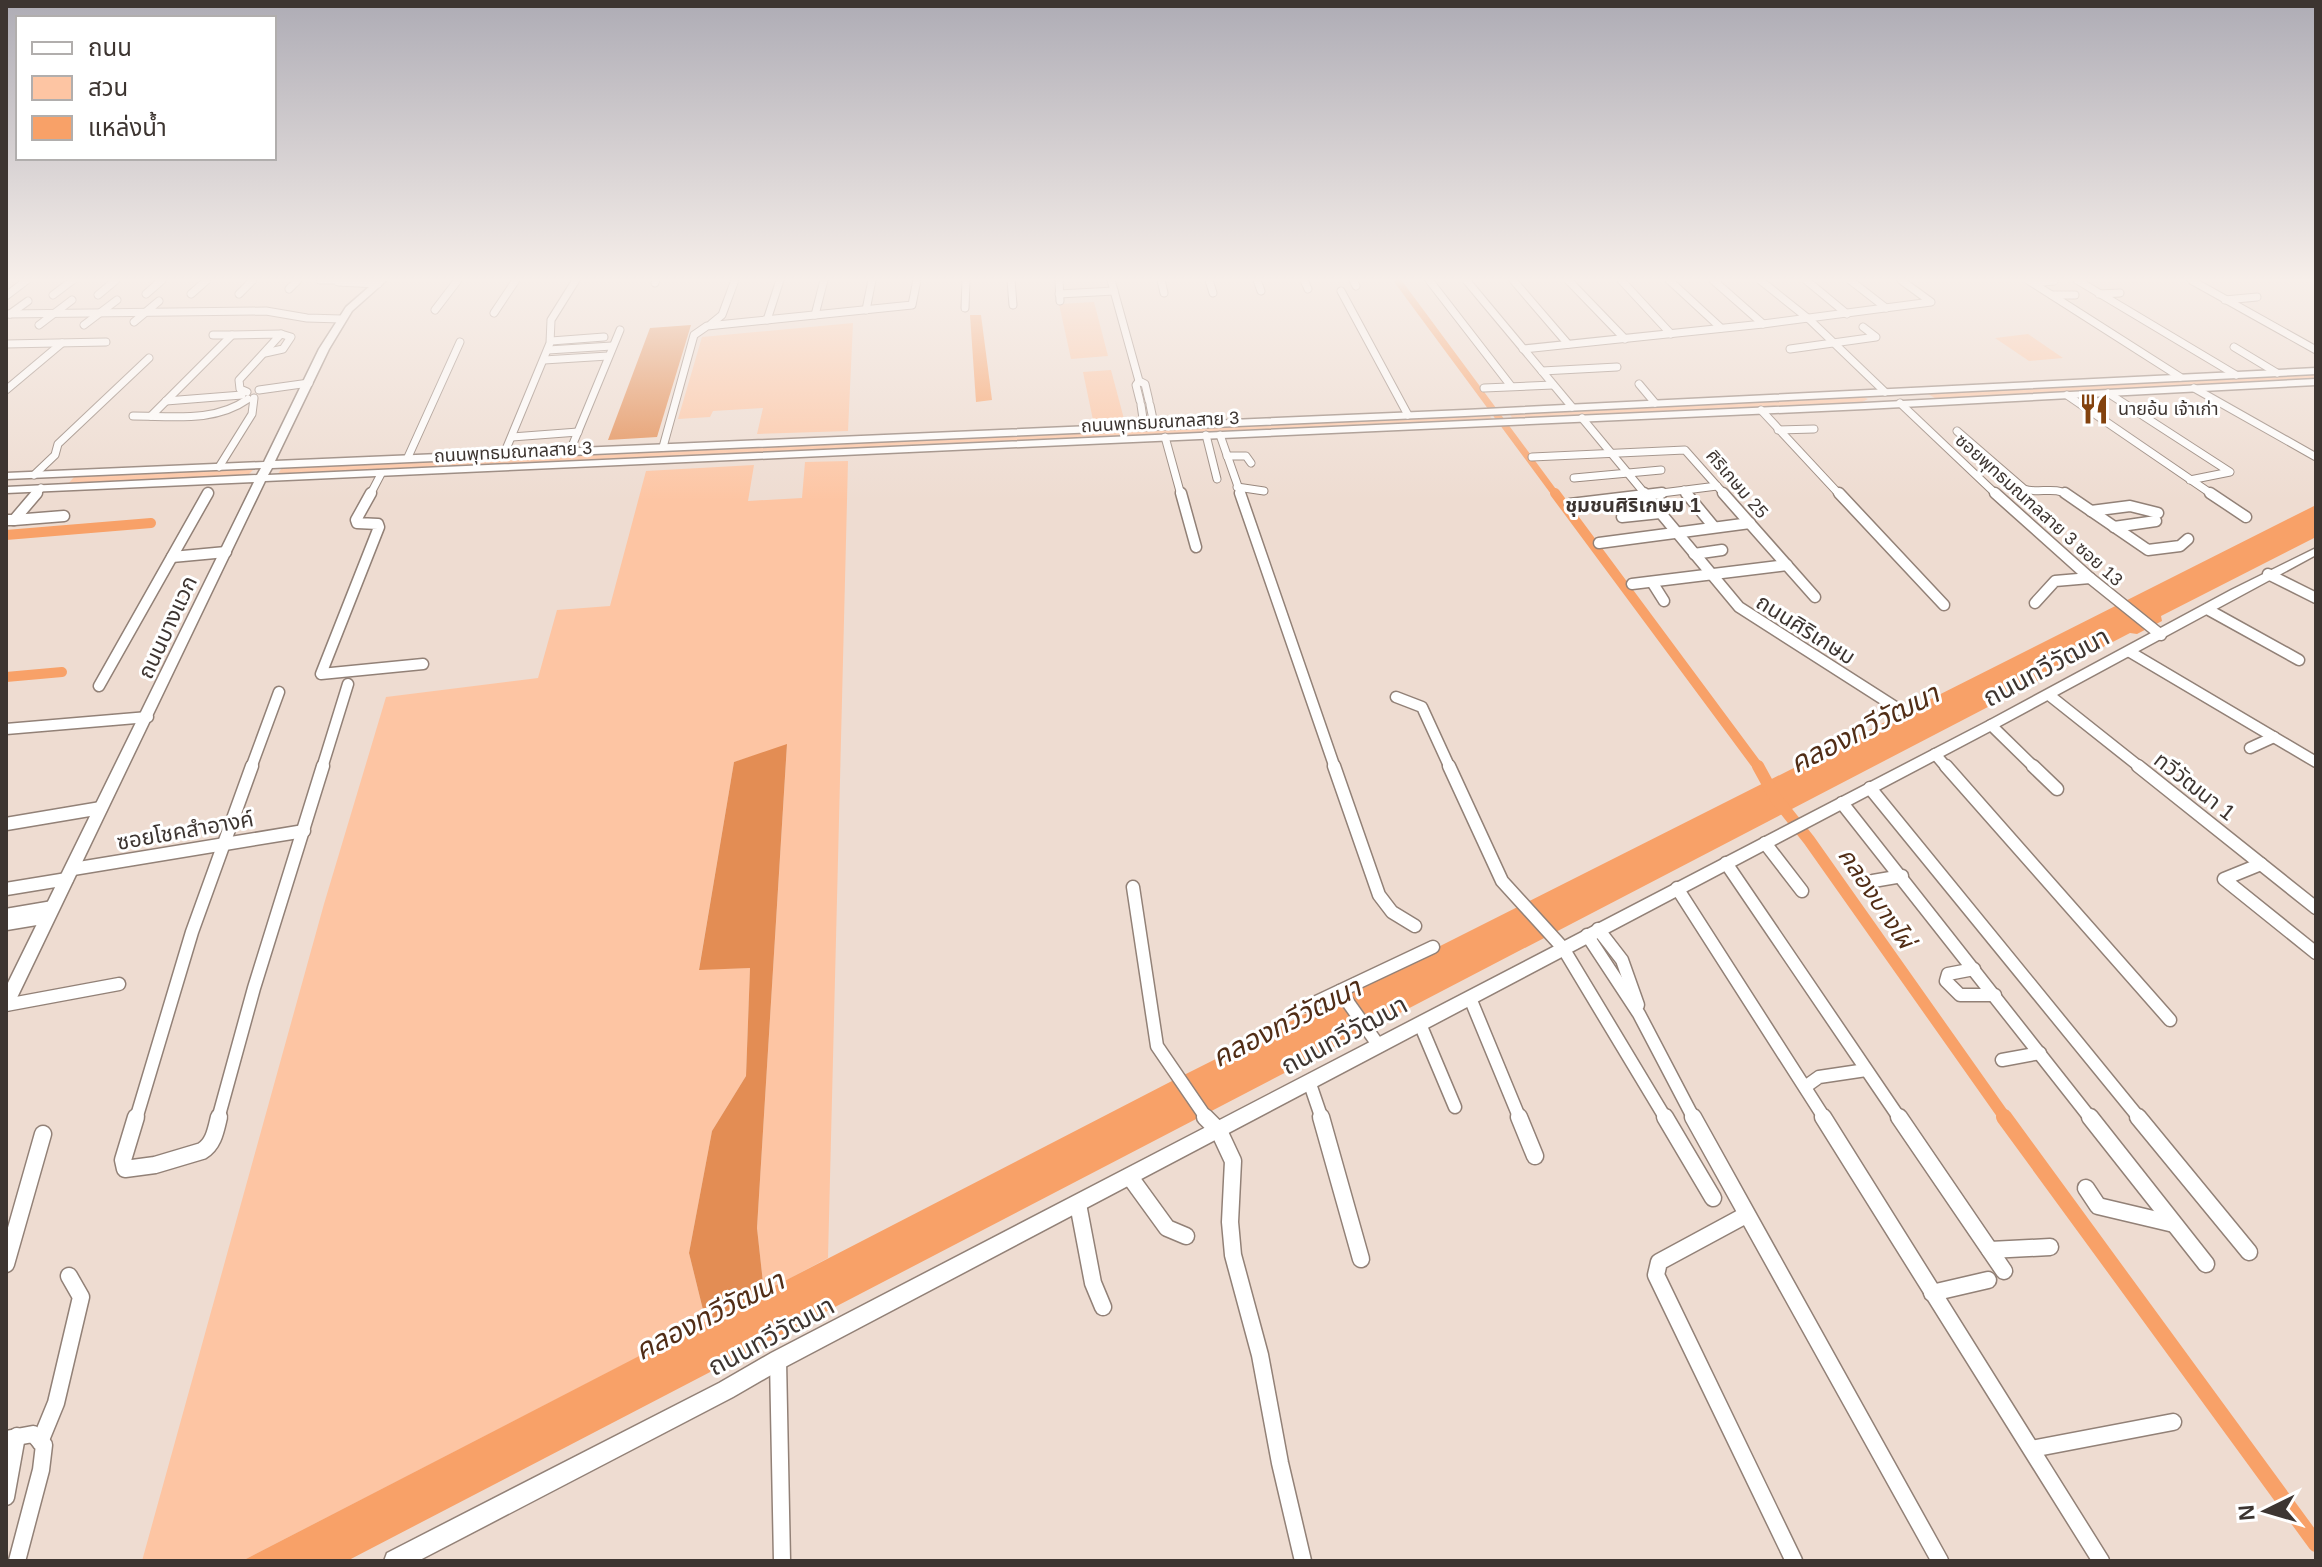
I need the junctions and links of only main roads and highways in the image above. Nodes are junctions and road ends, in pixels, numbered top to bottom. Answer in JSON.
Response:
{"nodes":[{"id":1,"x":324,"y":353,"type":"edge"},
{"id":2,"x":2316,"y":371,"type":"edge"},
{"id":3,"x":2316,"y":382,"type":"edge"},
{"id":4,"x":1926,"y":390,"type":"junction"},
{"id":5,"x":1885,"y":392,"type":"junction"},
{"id":6,"x":1864,"y":393,"type":"junction"},
{"id":7,"x":1939,"y":401,"type":"junction"},
{"id":8,"x":1921,"y":402,"type":"junction"},
{"id":9,"x":1900,"y":403,"type":"junction"},
{"id":10,"x":1865,"y":406,"type":"junction"},
{"id":11,"x":1575,"y":415,"type":"junction"},
{"id":12,"x":467,"y":455,"type":"junction"},
{"id":13,"x":270,"y":464,"type":"junction"},
{"id":14,"x":459,"y":470,"type":"junction"},
{"id":15,"x":56,"y":474,"type":"junction"},
{"id":16,"x":6,"y":476,"type":"edge"},
{"id":17,"x":263,"y":479,"type":"junction"},
{"id":18,"x":43,"y":488,"type":"junction"},
{"id":19,"x":6,"y":490,"type":"edge"},
{"id":20,"x":2316,"y":551,"type":"edge"},
{"id":21,"x":6,"y":1004,"type":"edge"},
{"id":22,"x":421,"y":1554,"type":"edge"},
{"id":23,"x":395,"y":1561,"type":"edge"}],
"edges":[{"from":1,"to":13,"type":"main road","name":"ถนนบางแวก"},
{"from":2,"to":4,"type":"main road","name":"ถนนพุทธมณฑลสาย 3"},
{"from":3,"to":7,"type":"main road","name":"ถนนพุทธมณฑลสาย 3"},
{"from":4,"to":5,"type":"main road","name":"ถนนพุทธมณฑลสาย 3"},
{"from":4,"to":7,"type":"main road"},
{"from":5,"to":6,"type":"main road","name":"ถนนพุทธมณฑลสาย 3"},
{"from":5,"to":8,"type":"main road"},
{"from":6,"to":9,"type":"main road"},
{"from":6,"to":10,"type":"main road"},
{"from":6,"to":11,"type":"main road","name":"ถนนพุทธมณฑลสาย 3"},
{"from":7,"to":8,"type":"main road","name":"ถนนพุทธมณฑลสาย 3"},
{"from":8,"to":9,"type":"main road","name":"ถนนพุทธมณฑลสาย 3"},
{"from":9,"to":10,"type":"main road","name":"ถนนพุทธมณฑลสาย 3"},
{"from":10,"to":11,"type":"main road","name":"ถนนพุทธมณฑลสาย 3"},
{"from":11,"to":12,"type":"main road","name":"ถนนพุทธมณฑลสาย 3"},
{"from":11,"to":14,"type":"main road","name":"ถนนพุทธมณฑลสาย 3"},
{"from":12,"to":13,"type":"main road","name":"ถนนพุทธมณฑลสาย 3"},
{"from":12,"to":14,"type":"main road"},
{"from":13,"to":15,"type":"main road","name":"ถนนพุทธมณฑลสาย 3"},
{"from":13,"to":17,"type":"main road","name":"ถนนบางแวก"},
{"from":14,"to":17,"type":"main road","name":"ถนนพุทธมณฑลสาย 3"},
{"from":15,"to":16,"type":"main road","name":"ถนนพุทธมณฑลสาย 3"},
{"from":15,"to":18,"type":"main road"},
{"from":17,"to":18,"type":"main road","name":"ถนนพุทธมณฑลสาย 3"},
{"from":17,"to":21,"type":"main road","name":"ถนนบางแวก"},
{"from":18,"to":19,"type":"main road","name":"ถนนพุทธมณฑลสาย 3"},
{"from":20,"to":22,"type":"main road","name":"ถนนทวีวัฒนา"},
{"from":22,"to":23,"type":"main road","name":"ถนนทวีวัฒนา"}]}
